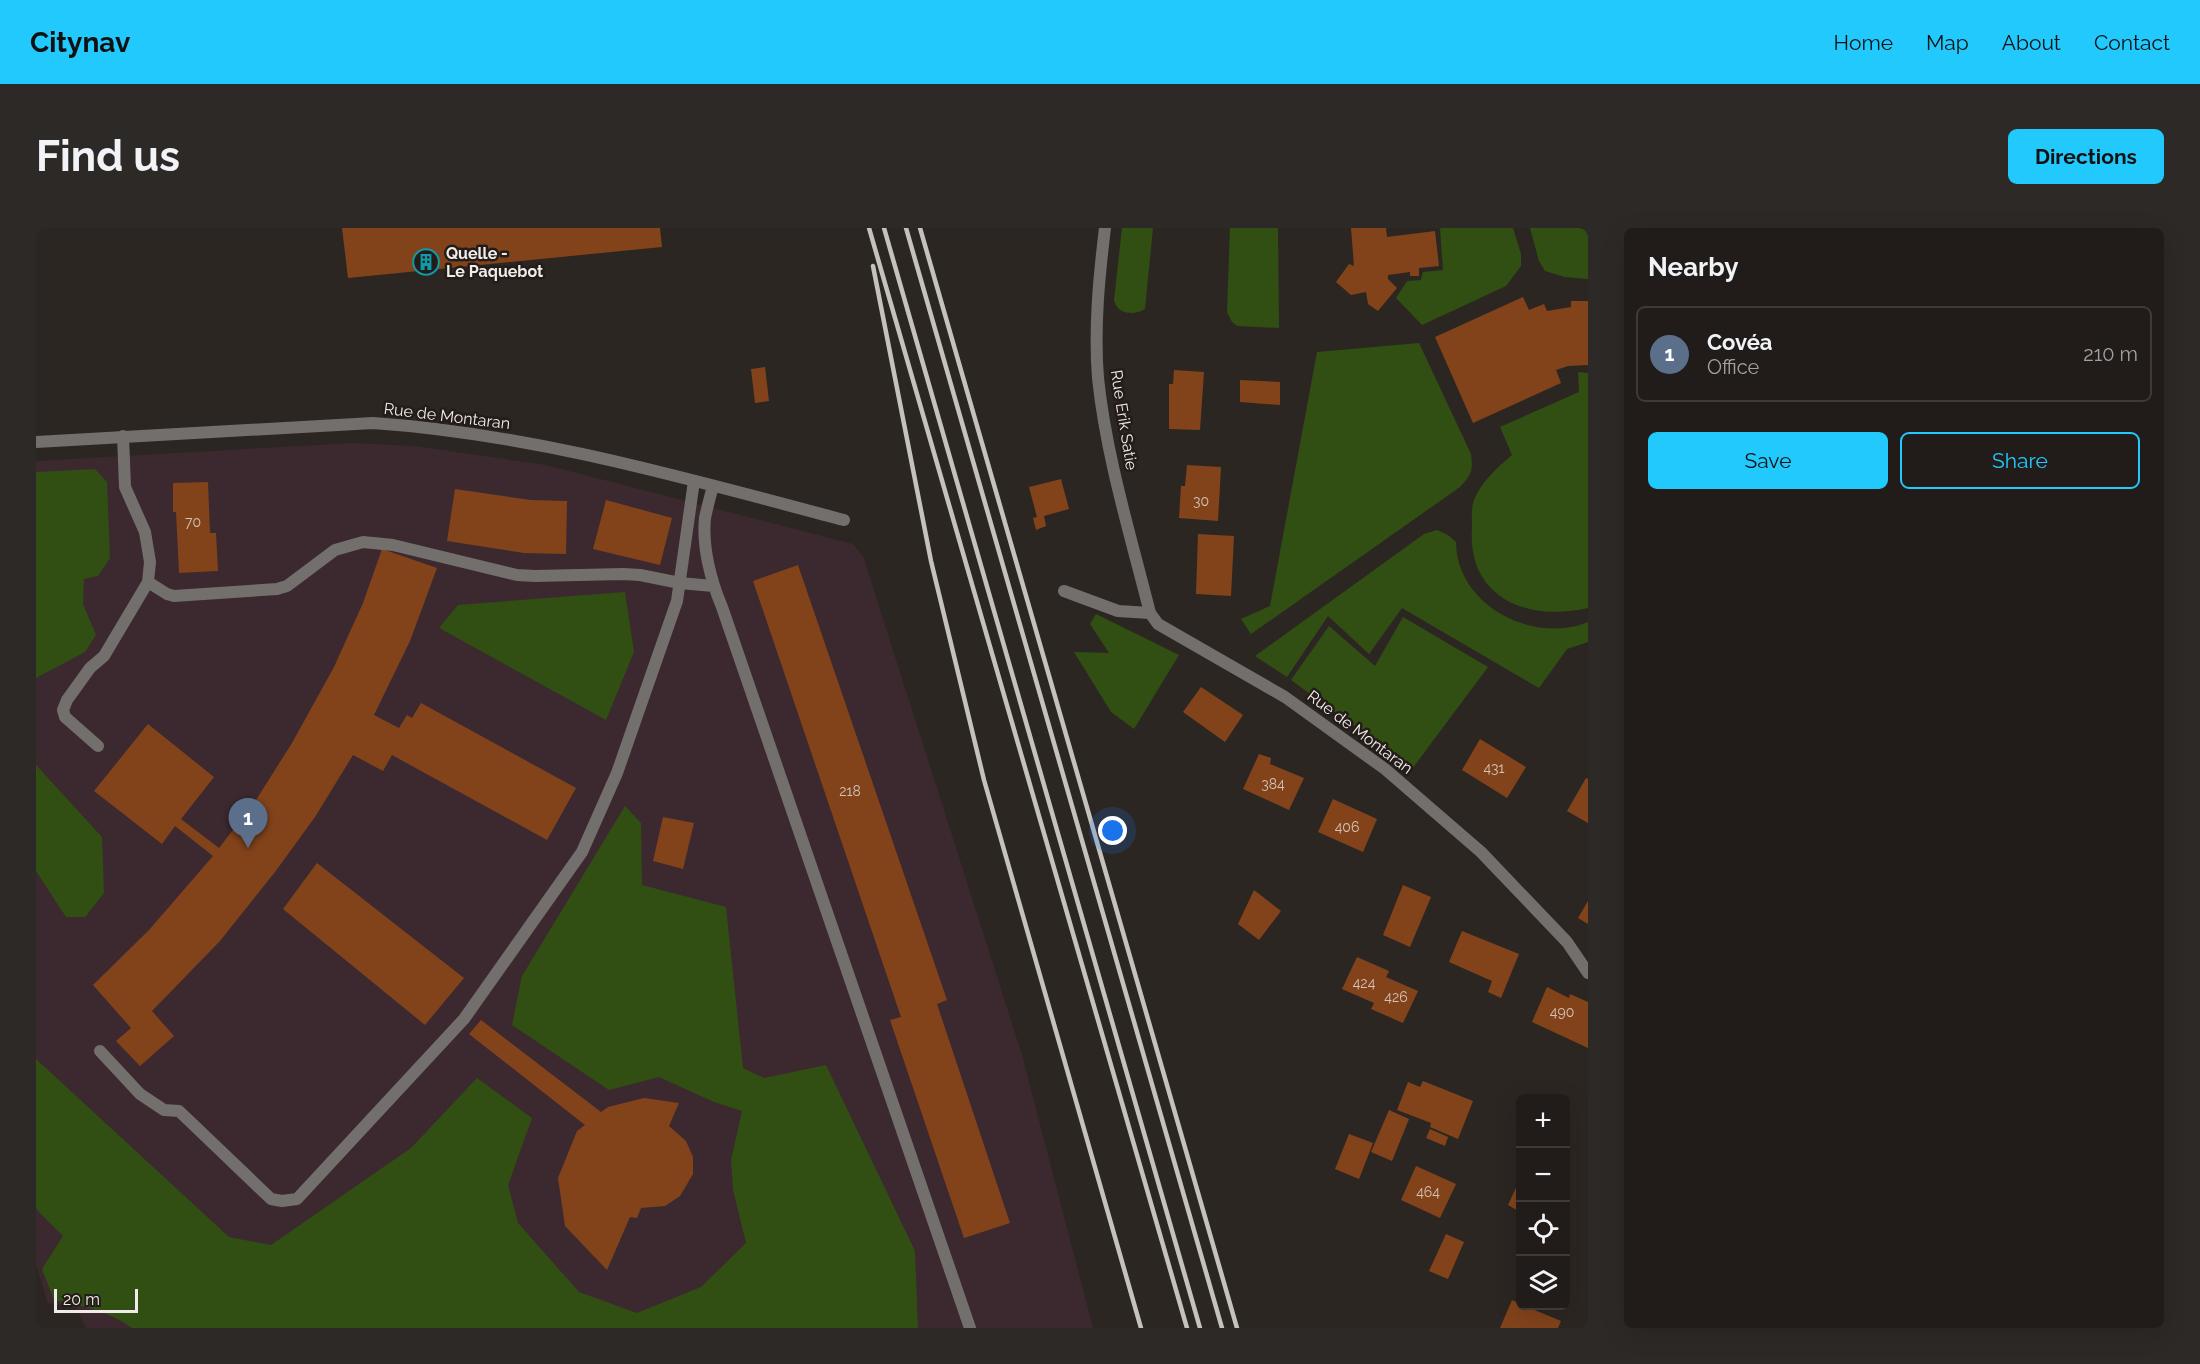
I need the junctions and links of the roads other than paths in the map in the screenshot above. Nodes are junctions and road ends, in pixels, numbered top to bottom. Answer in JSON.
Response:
{"nodes":[{"id":1,"x":1105,"y":228,"type":"edge"},
{"id":2,"x":123,"y":436,"type":"junction"},
{"id":3,"x":36,"y":442,"type":"edge"},
{"id":4,"x":694,"y":481,"type":"junction"},
{"id":5,"x":713,"y":486,"type":"junction"},
{"id":6,"x":844,"y":520,"type":"dead end"},
{"id":7,"x":148,"y":582,"type":"junction"},
{"id":8,"x":680,"y":583,"type":"junction"},
{"id":9,"x":713,"y":586,"type":"junction"},
{"id":10,"x":1064,"y":591,"type":"dead end"},
{"id":11,"x":1150,"y":614,"type":"junction"},
{"id":12,"x":98,"y":746,"type":"dead end"},
{"id":13,"x":1588,"y":972,"type":"edge"},
{"id":14,"x":100,"y":1052,"type":"dead end"},
{"id":15,"x":970,"y":1328,"type":"edge"}],
"edges":[{"from":1,"to":11,"type":"street","name":"Rue Erik Satie"},
{"from":2,"to":3,"type":"street","name":"Rue de Montaran"},
{"from":2,"to":4,"type":"street","name":"Rue de Montaran"},
{"from":2,"to":7,"type":"street"},
{"from":4,"to":5,"type":"street","name":"Rue de Montaran"},
{"from":4,"to":8,"type":"street"},
{"from":5,"to":6,"type":"street","name":"Rue de Montaran"},
{"from":5,"to":9,"type":"street"},
{"from":7,"to":8,"type":"street"},
{"from":7,"to":12,"type":"street"},
{"from":8,"to":9,"type":"street"},
{"from":8,"to":14,"type":"street"},
{"from":9,"to":15,"type":"street"},
{"from":10,"to":11,"type":"street"},
{"from":11,"to":13,"type":"street","name":"Rue de Montaran"}]}
